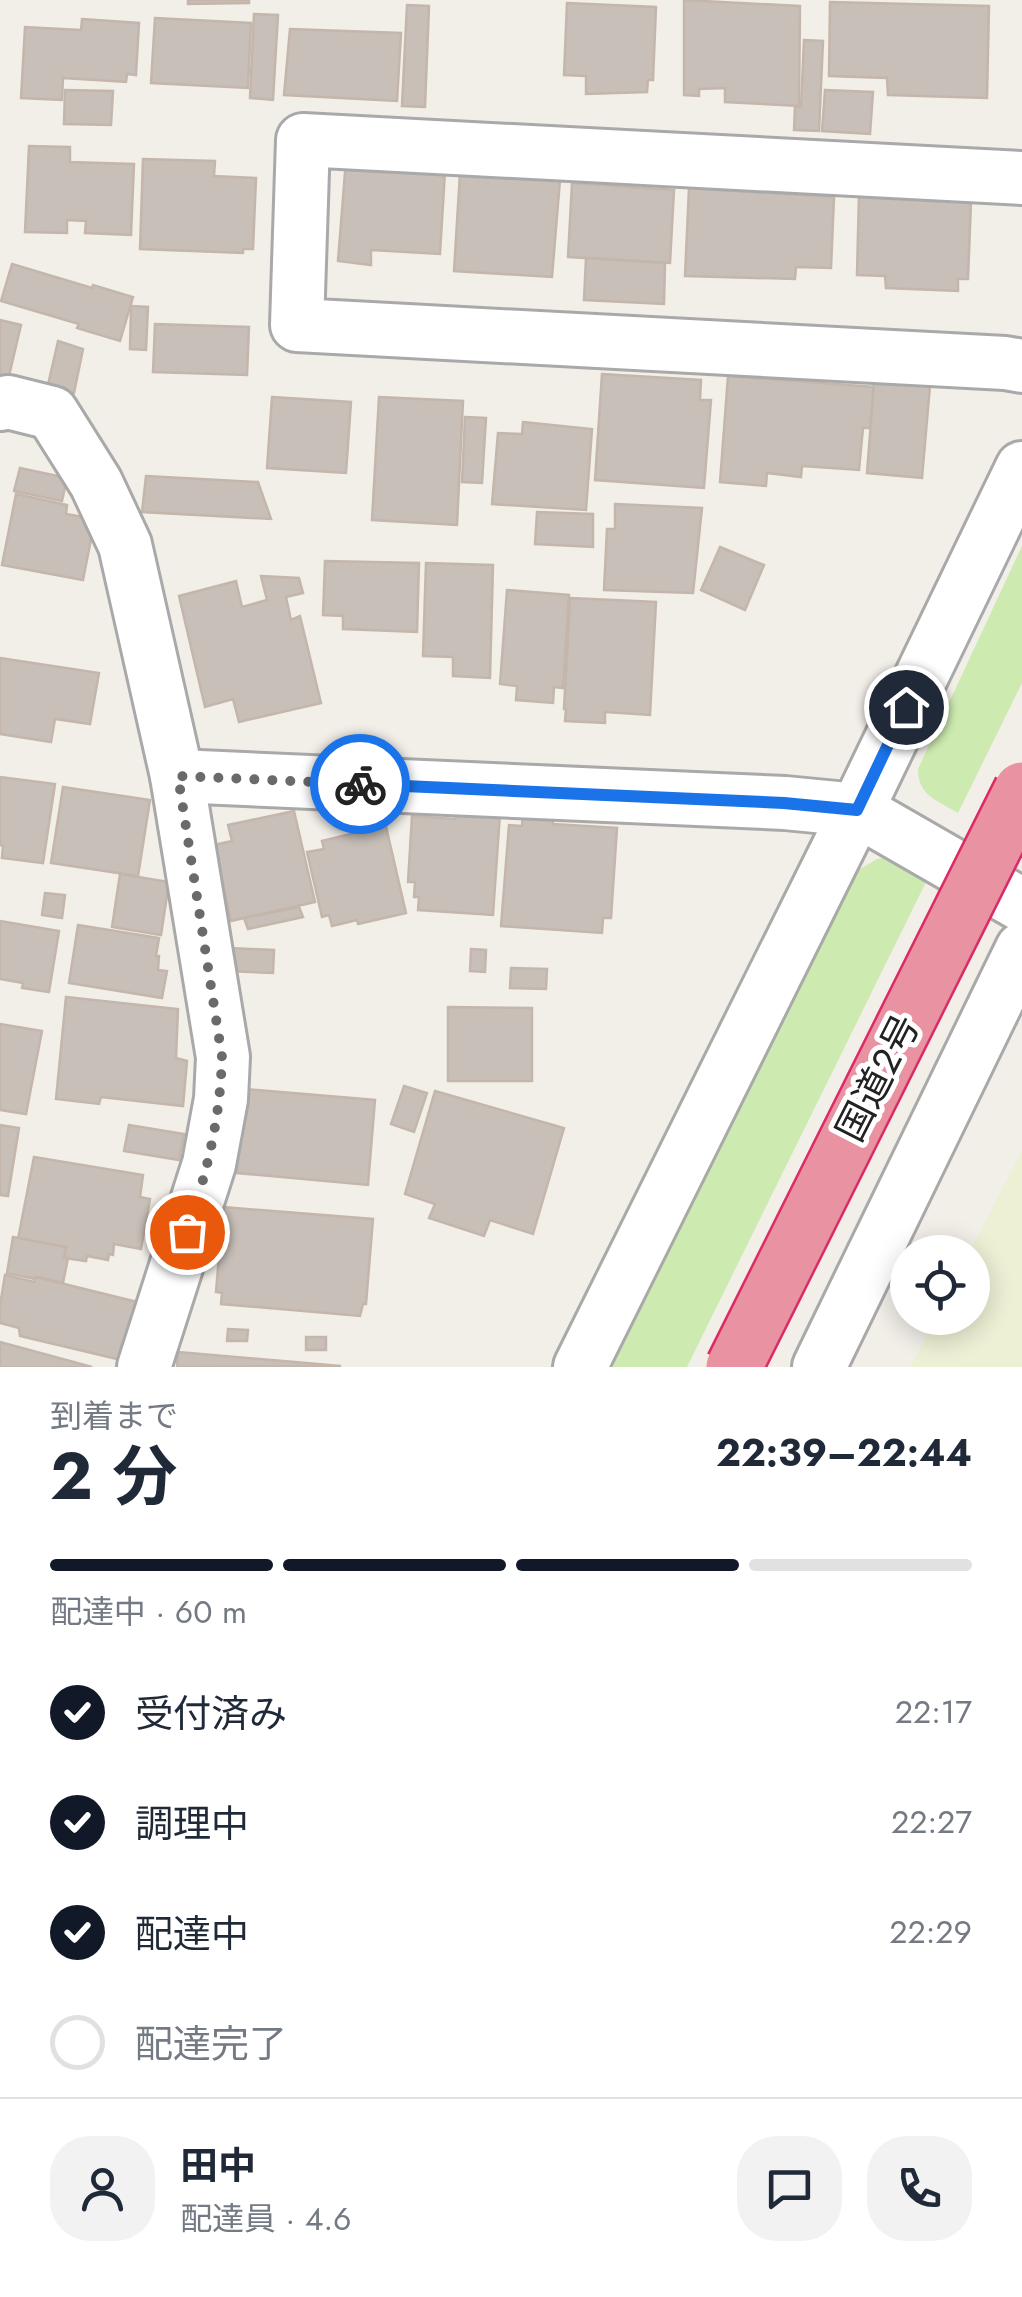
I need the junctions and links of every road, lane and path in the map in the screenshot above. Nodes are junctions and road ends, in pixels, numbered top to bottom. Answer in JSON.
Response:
{"nodes":[{"id":1,"x":1022,"y":178,"type":"edge"},
{"id":2,"x":1022,"y":366,"type":"edge"},
{"id":3,"x":3,"y":416,"type":"edge"},
{"id":4,"x":1022,"y":468,"type":"edge"},
{"id":5,"x":178,"y":776,"type":"junction"},
{"id":6,"x":1022,"y":790,"type":"edge"},
{"id":7,"x":857,"y":810,"type":"junction"},
{"id":8,"x":1022,"y":905,"type":"edge"},
{"id":9,"x":1022,"y":949,"type":"edge"},
{"id":10,"x":144,"y":1367,"type":"edge"},
{"id":11,"x":580,"y":1367,"type":"edge"},
{"id":12,"x":734,"y":1367,"type":"edge"},
{"id":13,"x":818,"y":1367,"type":"edge"}],
"edges":[{"from":1,"to":2,"type":"street"},
{"from":3,"to":5,"type":"street"},
{"from":4,"to":7,"type":"street"},
{"from":5,"to":7,"type":"street"},
{"from":5,"to":10,"type":"street"},
{"from":6,"to":12,"type":"highway","name":"国道2号","bridge":true},
{"from":7,"to":8,"type":"street"},
{"from":7,"to":11,"type":"street"},
{"from":9,"to":13,"type":"street"}]}
